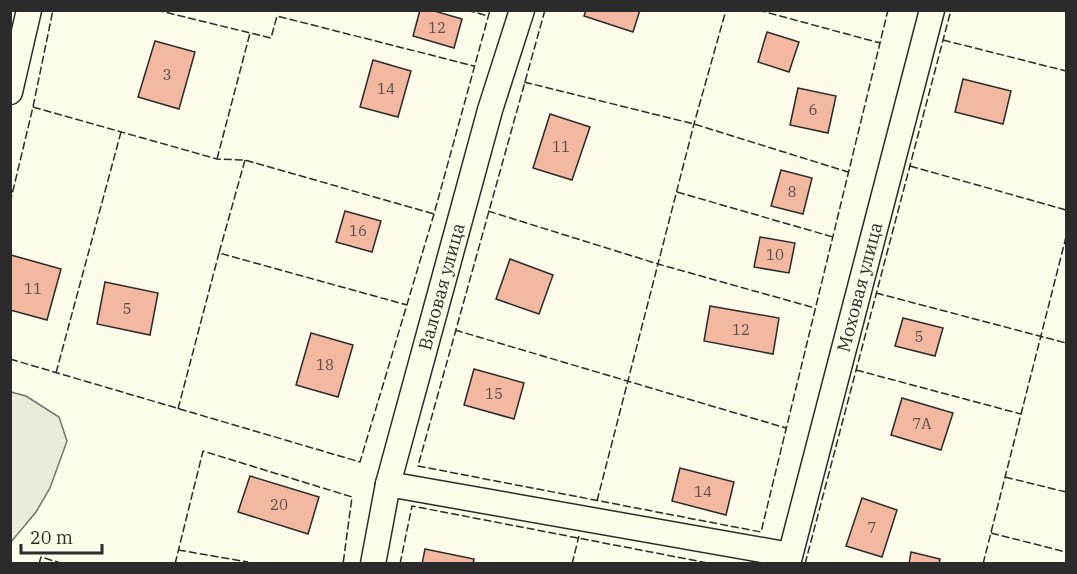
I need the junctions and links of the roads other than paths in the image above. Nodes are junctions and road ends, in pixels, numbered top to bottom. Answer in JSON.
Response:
{"nodes":[{"id":1,"x":29,"y":10,"type":"edge"},
{"id":2,"x":522,"y":10,"type":"edge"},
{"id":3,"x":932,"y":10,"type":"edge"},
{"id":4,"x":10,"y":92,"type":"edge"},
{"id":5,"x":388,"y":484,"type":"junction"},
{"id":6,"x":789,"y":559,"type":"edge"},
{"id":7,"x":373,"y":564,"type":"edge"}],
"edges":[{"from":1,"to":4,"type":"street"},
{"from":2,"to":5,"type":"street","name":"Валовая улица"},
{"from":3,"to":6,"type":"street","name":"Моховая улица"},
{"from":5,"to":6,"type":"street"},
{"from":5,"to":7,"type":"street","name":"Валовая улица"}]}
